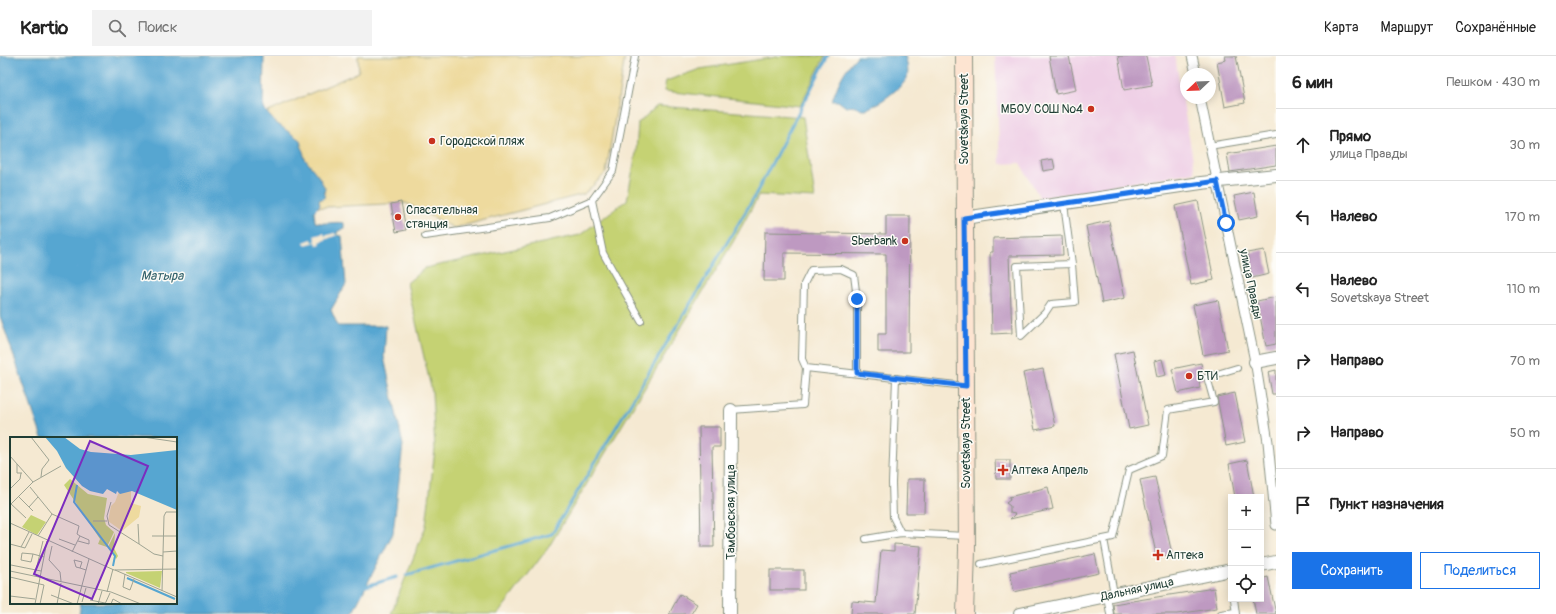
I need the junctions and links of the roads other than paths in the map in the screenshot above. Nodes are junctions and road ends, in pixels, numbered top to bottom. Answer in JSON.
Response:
{"nodes":[{"id":1,"x":635,"y":56,"type":"edge"},
{"id":2,"x":964,"y":56,"type":"edge"},
{"id":3,"x":1192,"y":56,"type":"edge"},
{"id":4,"x":1195,"y":68,"type":"edge"},
{"id":5,"x":1201,"y":104,"type":"edge"},
{"id":6,"x":1276,"y":135,"type":"edge"},
{"id":7,"x":1209,"y":146,"type":"junction"},
{"id":8,"x":1276,"y":174,"type":"edge"},
{"id":9,"x":1217,"y":181,"type":"junction"},
{"id":10,"x":592,"y":200,"type":"junction"},
{"id":11,"x":1064,"y":204,"type":"junction"},
{"id":12,"x":964,"y":218,"type":"junction"},
{"id":13,"x":425,"y":236,"type":"dead end"},
{"id":14,"x":1072,"y":264,"type":"junction"},
{"id":15,"x":641,"y":321,"type":"dead end"},
{"id":16,"x":1276,"y":358,"type":"edge"},
{"id":17,"x":1255,"y":362,"type":"junction"},
{"id":18,"x":806,"y":368,"type":"junction"},
{"id":19,"x":1237,"y":368,"type":"dead end"},
{"id":20,"x":857,"y":373,"type":"junction"},
{"id":21,"x":896,"y":378,"type":"junction"},
{"id":22,"x":966,"y":386,"type":"junction"},
{"id":23,"x":731,"y":410,"type":"joint"},
{"id":24,"x":1276,"y":524,"type":"edge"},
{"id":25,"x":901,"y":533,"type":"junction"},
{"id":26,"x":967,"y":536,"type":"junction"},
{"id":27,"x":866,"y":539,"type":"dead end"},
{"id":28,"x":1104,"y":539,"type":"junction"},
{"id":29,"x":1276,"y":562,"type":"edge"},
{"id":30,"x":981,"y":564,"type":"dead end"},
{"id":31,"x":1264,"y":564,"type":"edge"},
{"id":32,"x":1228,"y":573,"type":"edge"},
{"id":33,"x":1111,"y":595,"type":"junction"},
{"id":34,"x":1234,"y":602,"type":"edge"},
{"id":35,"x":1236,"y":613,"type":"edge"},
{"id":36,"x":730,"y":614,"type":"edge"},
{"id":37,"x":965,"y":614,"type":"edge"},
{"id":38,"x":1020,"y":614,"type":"edge"},
{"id":39,"x":1110,"y":614,"type":"edge"},
{"id":40,"x":1221,"y":614,"type":"edge"}],
"edges":[{"from":1,"to":10,"type":"lane"},
{"from":2,"to":12,"type":"main road","name":"Sovetskaya Street"},
{"from":3,"to":4,"type":"street"},
{"from":5,"to":7,"type":"street","name":"улица Правды"},
{"from":6,"to":7,"type":"lane"},
{"from":7,"to":9,"type":"street","name":"улица Правды"},
{"from":8,"to":9,"type":"street"},
{"from":9,"to":11,"type":"street"},
{"from":9,"to":17,"type":"street","name":"улица Правды"},
{"from":10,"to":13,"type":"lane"},
{"from":10,"to":15,"type":"lane"},
{"from":11,"to":12,"type":"street"},
{"from":11,"to":14,"type":"lane"},
{"from":12,"to":22,"type":"main road","name":"Sovetskaya Street"},
{"from":14,"to":14,"type":"lane"},
{"from":16,"to":17,"type":"street"},
{"from":17,"to":24,"type":"street","name":"улица Правды"},
{"from":18,"to":20,"type":"lane"},
{"from":18,"to":20,"type":"lane"},
{"from":18,"to":23,"type":"lane"},
{"from":19,"to":28,"type":"lane"},
{"from":20,"to":21,"type":"lane"},
{"from":21,"to":22,"type":"lane"},
{"from":21,"to":25,"type":"lane"},
{"from":22,"to":26,"type":"main road","name":"Sovetskaya Street"},
{"from":23,"to":36,"type":"street","name":"Тамбовская улица"},
{"from":25,"to":26,"type":"lane"},
{"from":25,"to":27,"type":"lane"},
{"from":26,"to":37,"type":"main road","name":"Sovetskaya Street"},
{"from":28,"to":30,"type":"lane"},
{"from":28,"to":33,"type":"lane"},
{"from":29,"to":31,"type":"street"},
{"from":32,"to":33,"type":"street","name":"Дальняя улица"},
{"from":33,"to":38,"type":"street","name":"Дальняя улица"},
{"from":33,"to":39,"type":"lane"},
{"from":34,"to":35,"type":"lane"},
{"from":35,"to":40,"type":"lane"}]}
